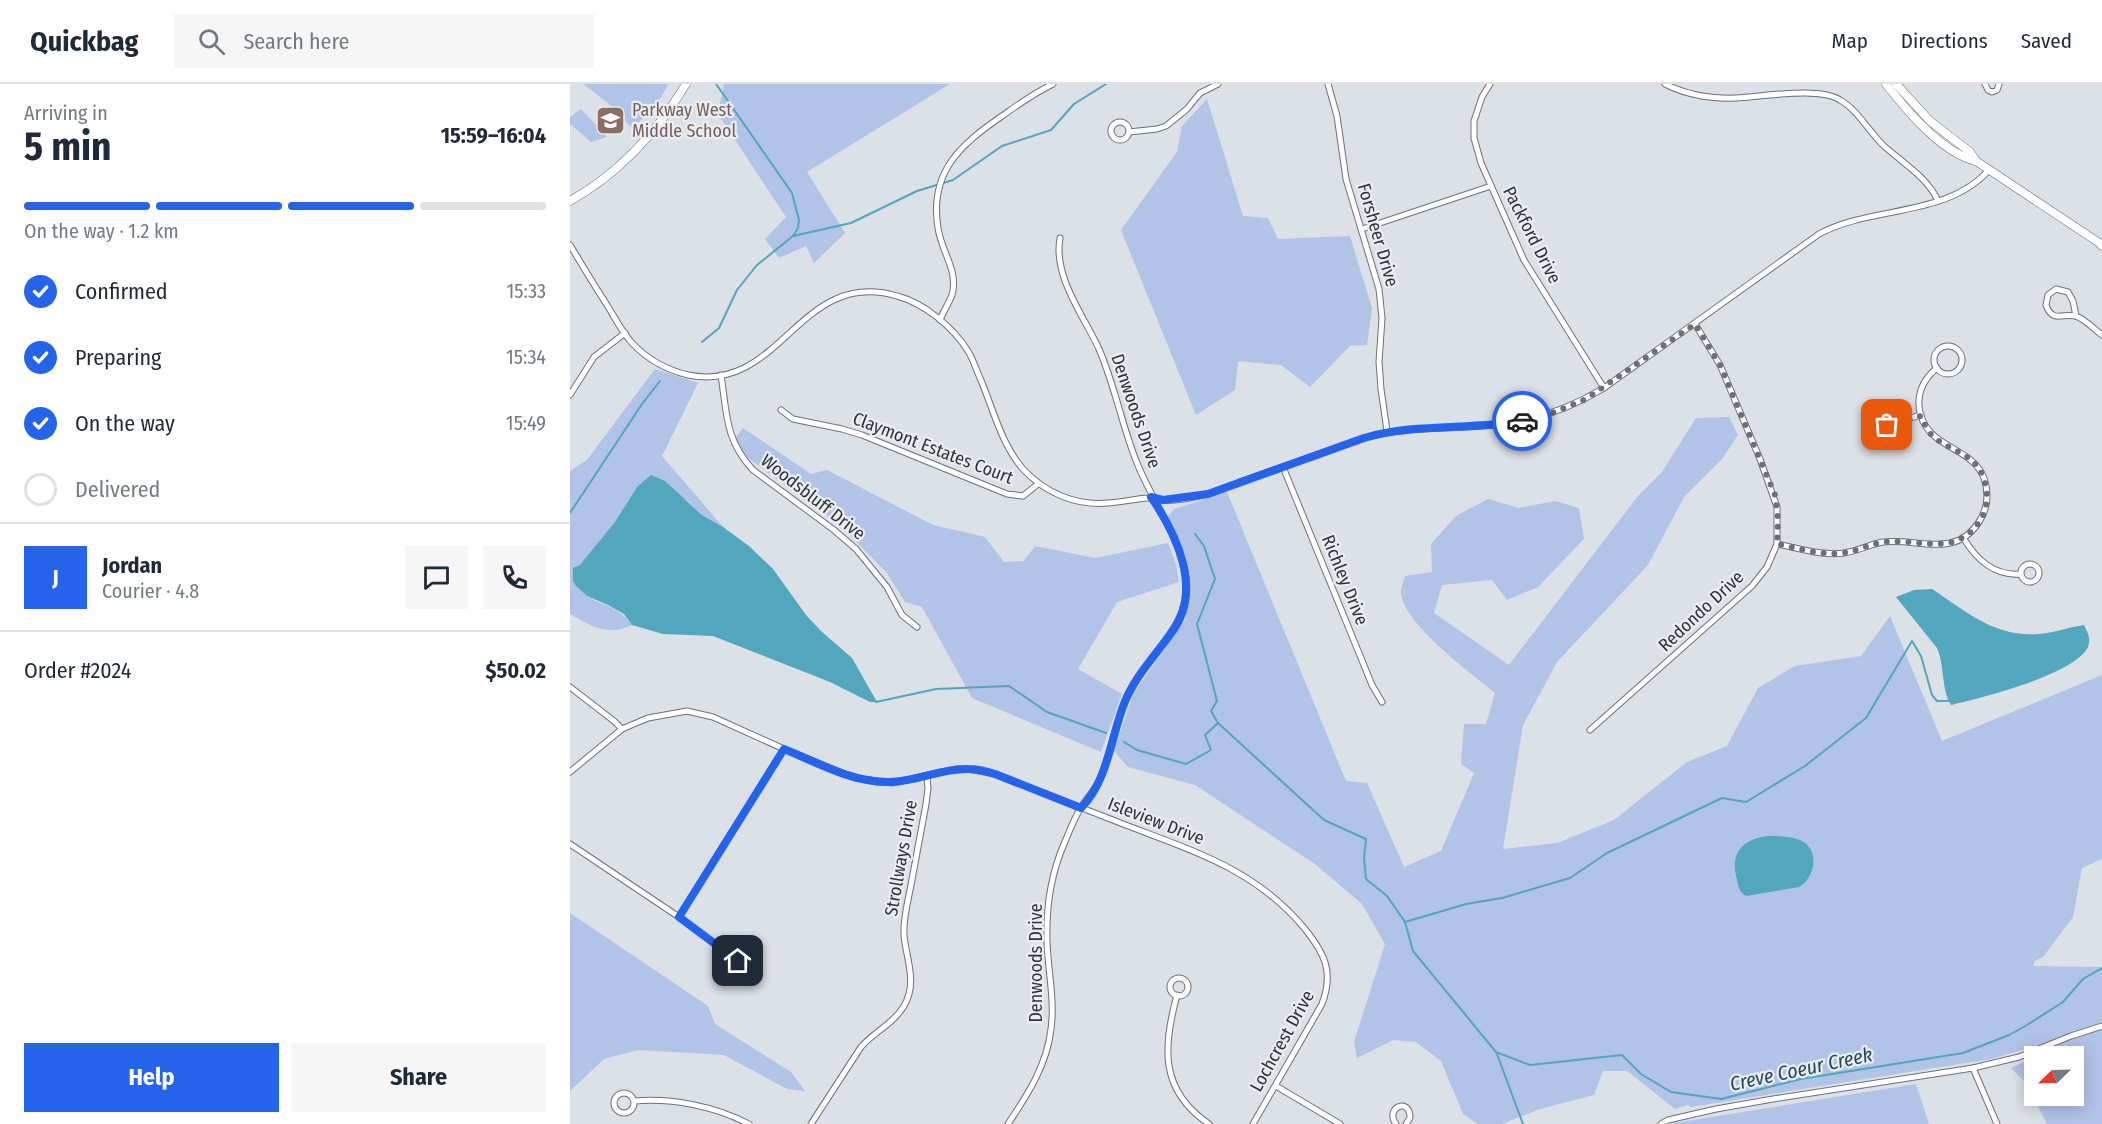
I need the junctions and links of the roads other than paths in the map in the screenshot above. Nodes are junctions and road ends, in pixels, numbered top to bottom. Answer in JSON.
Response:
{"nodes":[{"id":1,"x":686,"y":84,"type":"edge"},
{"id":2,"x":1053,"y":84,"type":"edge"},
{"id":3,"x":1218,"y":84,"type":"edge"},
{"id":4,"x":1328,"y":84,"type":"edge"},
{"id":5,"x":1490,"y":84,"type":"edge"},
{"id":6,"x":1665,"y":84,"type":"edge"},
{"id":7,"x":1886,"y":84,"type":"edge"},
{"id":8,"x":1896,"y":84,"type":"edge"},
{"id":9,"x":1985,"y":84,"type":"edge"},
{"id":10,"x":2000,"y":84,"type":"edge"},
{"id":11,"x":1129,"y":132,"type":"dead end"},
{"id":12,"x":1976,"y":161,"type":"junction"},
{"id":13,"x":1989,"y":169,"type":"junction"},
{"id":14,"x":1491,"y":186,"type":"junction"},
{"id":15,"x":570,"y":201,"type":"edge"},
{"id":16,"x":1938,"y":201,"type":"junction"},
{"id":17,"x":1362,"y":229,"type":"junction"},
{"id":18,"x":1060,"y":238,"type":"dead end"},
{"id":19,"x":2101,"y":243,"type":"edge"},
{"id":20,"x":570,"y":245,"type":"edge"},
{"id":21,"x":2076,"y":316,"type":"junction"},
{"id":22,"x":939,"y":320,"type":"junction"},
{"id":23,"x":1695,"y":324,"type":"junction"},
{"id":24,"x":625,"y":333,"type":"junction"},
{"id":25,"x":2102,"y":335,"type":"edge"},
{"id":26,"x":1937,"y":368,"type":"junction"},
{"id":27,"x":722,"y":375,"type":"junction"},
{"id":28,"x":1604,"y":388,"type":"junction"},
{"id":29,"x":570,"y":395,"type":"edge"},
{"id":30,"x":781,"y":410,"type":"dead end"},
{"id":31,"x":1921,"y":416,"type":"junction"},
{"id":32,"x":1887,"y":425,"type":"dead end"},
{"id":33,"x":1387,"y":431,"type":"junction"},
{"id":34,"x":1283,"y":467,"type":"junction"},
{"id":35,"x":1038,"y":484,"type":"junction"},
{"id":36,"x":1151,"y":497,"type":"junction"},
{"id":37,"x":1964,"y":539,"type":"junction"},
{"id":38,"x":1777,"y":544,"type":"junction"},
{"id":39,"x":2020,"y":574,"type":"dead end"},
{"id":40,"x":917,"y":627,"type":"dead end"},
{"id":41,"x":570,"y":687,"type":"edge"},
{"id":42,"x":1382,"y":702,"type":"dead end"},
{"id":43,"x":622,"y":729,"type":"junction"},
{"id":44,"x":1590,"y":730,"type":"dead end"},
{"id":45,"x":784,"y":749,"type":"junction"},
{"id":46,"x":570,"y":772,"type":"edge"},
{"id":47,"x":927,"y":777,"type":"junction"},
{"id":48,"x":1081,"y":808,"type":"junction"},
{"id":49,"x":570,"y":844,"type":"edge"},
{"id":50,"x":679,"y":917,"type":"junction"},
{"id":51,"x":738,"y":961,"type":"dead end"},
{"id":52,"x":1328,"y":970,"type":"joint"},
{"id":53,"x":1177,"y":995,"type":"dead end"},
{"id":54,"x":2102,"y":1026,"type":"edge"},
{"id":55,"x":1973,"y":1068,"type":"junction"},
{"id":56,"x":1275,"y":1086,"type":"junction"},
{"id":57,"x":634,"y":1101,"type":"dead end"},
{"id":58,"x":749,"y":1124,"type":"edge"},
{"id":59,"x":811,"y":1124,"type":"edge"},
{"id":60,"x":1008,"y":1124,"type":"edge"},
{"id":61,"x":1209,"y":1124,"type":"edge"},
{"id":62,"x":1253,"y":1124,"type":"edge"},
{"id":63,"x":1340,"y":1124,"type":"edge"},
{"id":64,"x":1394,"y":1124,"type":"edge"},
{"id":65,"x":1406,"y":1124,"type":"edge"},
{"id":66,"x":1661,"y":1124,"type":"edge"},
{"id":67,"x":1997,"y":1124,"type":"edge"}],
"edges":[{"from":1,"to":15,"type":"main road"},
{"from":2,"to":22,"type":"street"},
{"from":3,"to":11,"type":"street"},
{"from":4,"to":17,"type":"street","name":"Forsheer Drive"},
{"from":5,"to":14,"type":"street","name":"Packford Drive"},
{"from":6,"to":16,"type":"street"},
{"from":7,"to":12,"type":"main road"},
{"from":8,"to":12,"type":"main road"},
{"from":9,"to":10,"type":"street"},
{"from":12,"to":13,"type":"main road"},
{"from":13,"to":16,"type":"street"},
{"from":13,"to":19,"type":"main road"},
{"from":14,"to":17,"type":"street"},
{"from":14,"to":28,"type":"street","name":"Packford Drive"},
{"from":16,"to":23,"type":"street"},
{"from":17,"to":33,"type":"street","name":"Forsheer Drive"},
{"from":18,"to":36,"type":"street","name":"Denwoods Drive"},
{"from":20,"to":24,"type":"street"},
{"from":21,"to":21,"type":"street"},
{"from":21,"to":25,"type":"street"},
{"from":22,"to":27,"type":"street"},
{"from":22,"to":35,"type":"street"},
{"from":23,"to":28,"type":"street"},
{"from":23,"to":38,"type":"street","name":"Redondo Drive"},
{"from":24,"to":27,"type":"street"},
{"from":24,"to":29,"type":"street"},
{"from":26,"to":26,"type":"street"},
{"from":26,"to":31,"type":"street"},
{"from":27,"to":40,"type":"street","name":"Woodsbluff Drive"},
{"from":28,"to":33,"type":"street"},
{"from":30,"to":35,"type":"street","name":"Claymont Estates Court"},
{"from":31,"to":32,"type":"street"},
{"from":31,"to":37,"type":"street"},
{"from":33,"to":34,"type":"street"},
{"from":34,"to":36,"type":"street"},
{"from":34,"to":42,"type":"street","name":"Richley Drive"},
{"from":35,"to":36,"type":"street"},
{"from":36,"to":48,"type":"street","name":"Denwoods Drive"},
{"from":37,"to":38,"type":"street"},
{"from":37,"to":39,"type":"street"},
{"from":38,"to":44,"type":"street","name":"Redondo Drive"},
{"from":41,"to":43,"type":"street"},
{"from":43,"to":45,"type":"street","name":"Isleview Drive"},
{"from":43,"to":46,"type":"street","name":"Isleview Drive"},
{"from":45,"to":47,"type":"street","name":"Isleview Drive"},
{"from":45,"to":50,"type":"street"},
{"from":47,"to":48,"type":"street","name":"Isleview Drive"},
{"from":47,"to":59,"type":"street","name":"Strollways Drive"},
{"from":48,"to":52,"type":"street","name":"Isleview Drive"},
{"from":48,"to":60,"type":"street","name":"Denwoods Drive"},
{"from":49,"to":50,"type":"street"},
{"from":50,"to":51,"type":"street"},
{"from":52,"to":56,"type":"street","name":"Lochcrest Drive"},
{"from":53,"to":61,"type":"street"},
{"from":54,"to":55,"type":"street"},
{"from":55,"to":66,"type":"street"},
{"from":55,"to":67,"type":"street"},
{"from":56,"to":62,"type":"street","name":"Lochcrest Drive"},
{"from":56,"to":63,"type":"street"},
{"from":57,"to":58,"type":"street"},
{"from":64,"to":65,"type":"street"}]}
